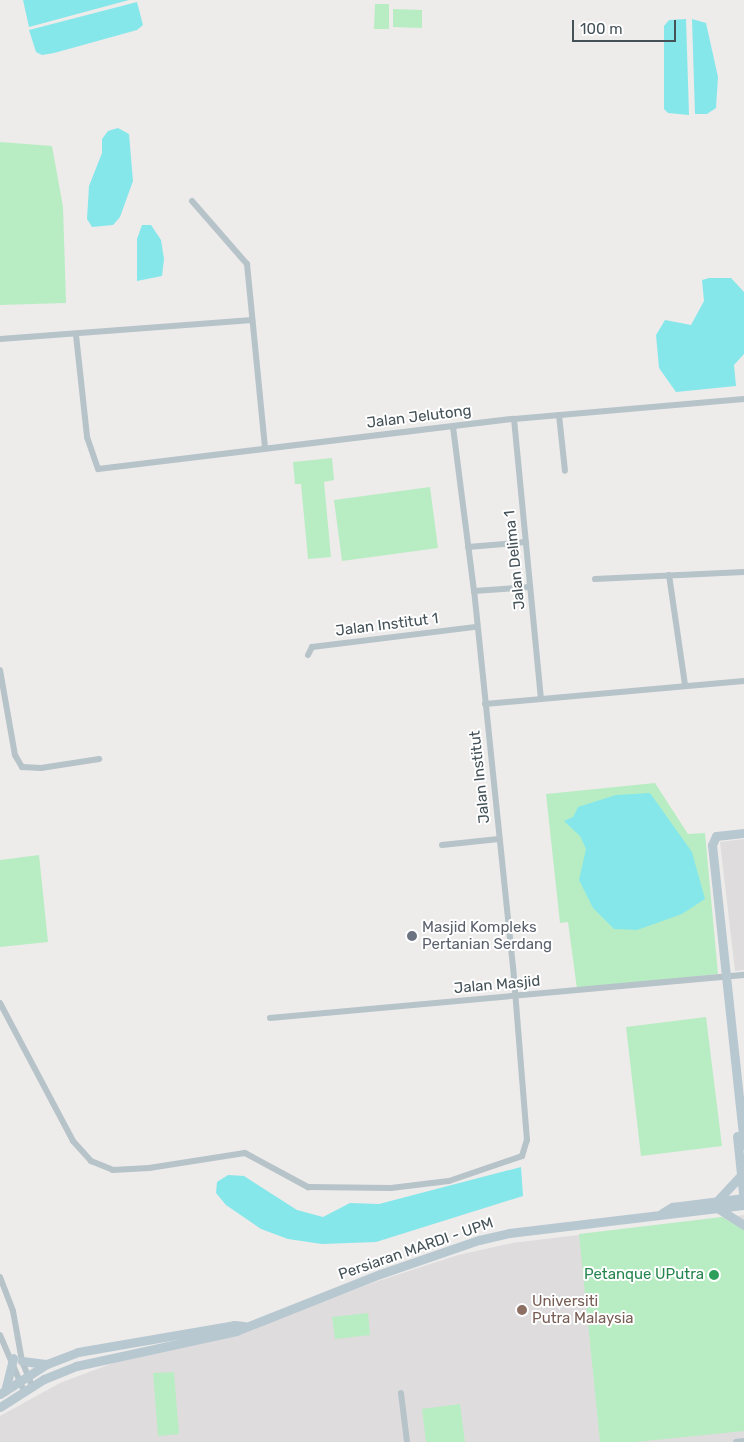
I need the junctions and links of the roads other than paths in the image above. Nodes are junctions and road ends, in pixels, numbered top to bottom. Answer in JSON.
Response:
{"nodes":[{"id":1,"x":192,"y":201,"type":"dead end"},
{"id":2,"x":252,"y":320,"type":"junction"},
{"id":3,"x":76,"y":335,"type":"junction"},
{"id":4,"x":0,"y":338,"type":"edge"},
{"id":5,"x":744,"y":400,"type":"edge"},
{"id":6,"x":559,"y":415,"type":"junction"},
{"id":7,"x":514,"y":419,"type":"junction"},
{"id":8,"x":453,"y":426,"type":"junction"},
{"id":9,"x":265,"y":447,"type":"junction"},
{"id":10,"x":565,"y":471,"type":"dead end"},
{"id":11,"x":526,"y":542,"type":"junction"},
{"id":12,"x":468,"y":547,"type":"junction"},
{"id":13,"x":744,"y":572,"type":"edge"},
{"id":14,"x":670,"y":575,"type":"junction"},
{"id":15,"x":595,"y":579,"type":"dead end"},
{"id":16,"x":530,"y":587,"type":"junction"},
{"id":17,"x":474,"y":591,"type":"junction"},
{"id":18,"x":476,"y":627,"type":"junction"},
{"id":19,"x":308,"y":655,"type":"dead end"},
{"id":20,"x":0,"y":670,"type":"edge"},
{"id":21,"x":744,"y":681,"type":"edge"},
{"id":22,"x":686,"y":685,"type":"junction"},
{"id":23,"x":541,"y":699,"type":"junction"},
{"id":24,"x":485,"y":704,"type":"junction"},
{"id":25,"x":3,"y":712,"type":"edge"},
{"id":26,"x":99,"y":759,"type":"dead end"},
{"id":27,"x":744,"y":833,"type":"edge"},
{"id":28,"x":499,"y":840,"type":"junction"},
{"id":29,"x":442,"y":845,"type":"dead end"},
{"id":30,"x":744,"y":975,"type":"edge"},
{"id":31,"x":727,"y":977,"type":"junction"},
{"id":32,"x":515,"y":997,"type":"junction"},
{"id":33,"x":0,"y":1003,"type":"edge"},
{"id":34,"x":270,"y":1018,"type":"dead end"},
{"id":35,"x":735,"y":1076,"type":"junction"},
{"id":36,"x":744,"y":1145,"type":"edge"},
{"id":37,"x":743,"y":1172,"type":"edge"},
{"id":38,"x":744,"y":1197,"type":"edge"},
{"id":39,"x":744,"y":1204,"type":"edge"},
{"id":40,"x":718,"y":1205,"type":"junction"},
{"id":41,"x":744,"y":1225,"type":"edge"},
{"id":42,"x":0,"y":1278,"type":"edge"},
{"id":43,"x":244,"y":1326,"type":"junction"},
{"id":44,"x":0,"y":1334,"type":"edge"},
{"id":45,"x":17,"y":1359,"type":"junction"},
{"id":46,"x":47,"y":1364,"type":"junction"},
{"id":47,"x":24,"y":1378,"type":"junction"},
{"id":48,"x":28,"y":1389,"type":"junction"},
{"id":49,"x":2,"y":1393,"type":"edge"},
{"id":50,"x":401,"y":1393,"type":"dead end"},
{"id":51,"x":0,"y":1407,"type":"edge"},
{"id":52,"x":744,"y":1441,"type":"edge"},
{"id":53,"x":407,"y":1442,"type":"edge"},
{"id":54,"x":736,"y":1442,"type":"edge"}],
"edges":[{"from":1,"to":2,"type":"street"},
{"from":2,"to":3,"type":"street"},
{"from":2,"to":9,"type":"street"},
{"from":3,"to":4,"type":"street"},
{"from":3,"to":9,"type":"street","name":"Jalan Jelutong"},
{"from":5,"to":6,"type":"street","name":"Jalan Jelutong"},
{"from":6,"to":7,"type":"street","name":"Jalan Jelutong"},
{"from":6,"to":10,"type":"street"},
{"from":7,"to":8,"type":"street","name":"Jalan Jelutong"},
{"from":7,"to":11,"type":"street","name":"Jalan Delima 1"},
{"from":8,"to":9,"type":"street","name":"Jalan Jelutong"},
{"from":8,"to":12,"type":"street","name":"Jalan Institut"},
{"from":11,"to":12,"type":"street"},
{"from":11,"to":16,"type":"street","name":"Jalan Delima 1"},
{"from":12,"to":17,"type":"street","name":"Jalan Institut"},
{"from":13,"to":14,"type":"street"},
{"from":14,"to":15,"type":"street"},
{"from":14,"to":22,"type":"street"},
{"from":16,"to":17,"type":"street"},
{"from":16,"to":23,"type":"street","name":"Jalan Delima 1"},
{"from":17,"to":18,"type":"street","name":"Jalan Institut"},
{"from":18,"to":19,"type":"street","name":"Jalan Institut 1"},
{"from":18,"to":24,"type":"street","name":"Jalan Institut"},
{"from":20,"to":25,"type":"street"},
{"from":21,"to":22,"type":"street"},
{"from":22,"to":23,"type":"street"},
{"from":23,"to":24,"type":"street"},
{"from":24,"to":28,"type":"street","name":"Jalan Institut"},
{"from":25,"to":26,"type":"street"},
{"from":27,"to":31,"type":"street"},
{"from":28,"to":29,"type":"street"},
{"from":28,"to":32,"type":"street","name":"Jalan Institut"},
{"from":30,"to":31,"type":"street","name":"Jalan Masjid"},
{"from":31,"to":32,"type":"street","name":"Jalan Masjid"},
{"from":31,"to":35,"type":"street"},
{"from":32,"to":33,"type":"street","name":"Jalan Institut"},
{"from":32,"to":34,"type":"street","name":"Jalan Masjid"},
{"from":35,"to":36,"type":"street"},
{"from":35,"to":37,"type":"street"},
{"from":36,"to":37,"type":"street"},
{"from":37,"to":38,"type":"street"},
{"from":37,"to":40,"type":"street"},
{"from":38,"to":39,"type":"street"},
{"from":38,"to":40,"type":"street"},
{"from":39,"to":40,"type":"street"},
{"from":40,"to":41,"type":"street"},
{"from":40,"to":43,"type":"street","name":"Persiaran MARDI - UPM"},
{"from":42,"to":45,"type":"street"},
{"from":43,"to":46,"type":"street","name":"Persiaran MARDI - UPM"},
{"from":43,"to":48,"type":"street","name":"Persiaran MARDI - UPM"},
{"from":44,"to":45,"type":"street"},
{"from":45,"to":46,"type":"street"},
{"from":45,"to":47,"type":"street"},
{"from":45,"to":49,"type":"street"},
{"from":46,"to":47,"type":"street","name":"Persiaran MARDI - UPM"},
{"from":47,"to":48,"type":"street"},
{"from":47,"to":49,"type":"street","name":"Persiaran MARDI - UPM"},
{"from":48,"to":51,"type":"street","name":"Persiaran MARDI - UPM"},
{"from":50,"to":53,"type":"street"},
{"from":52,"to":54,"type":"street"}]}
